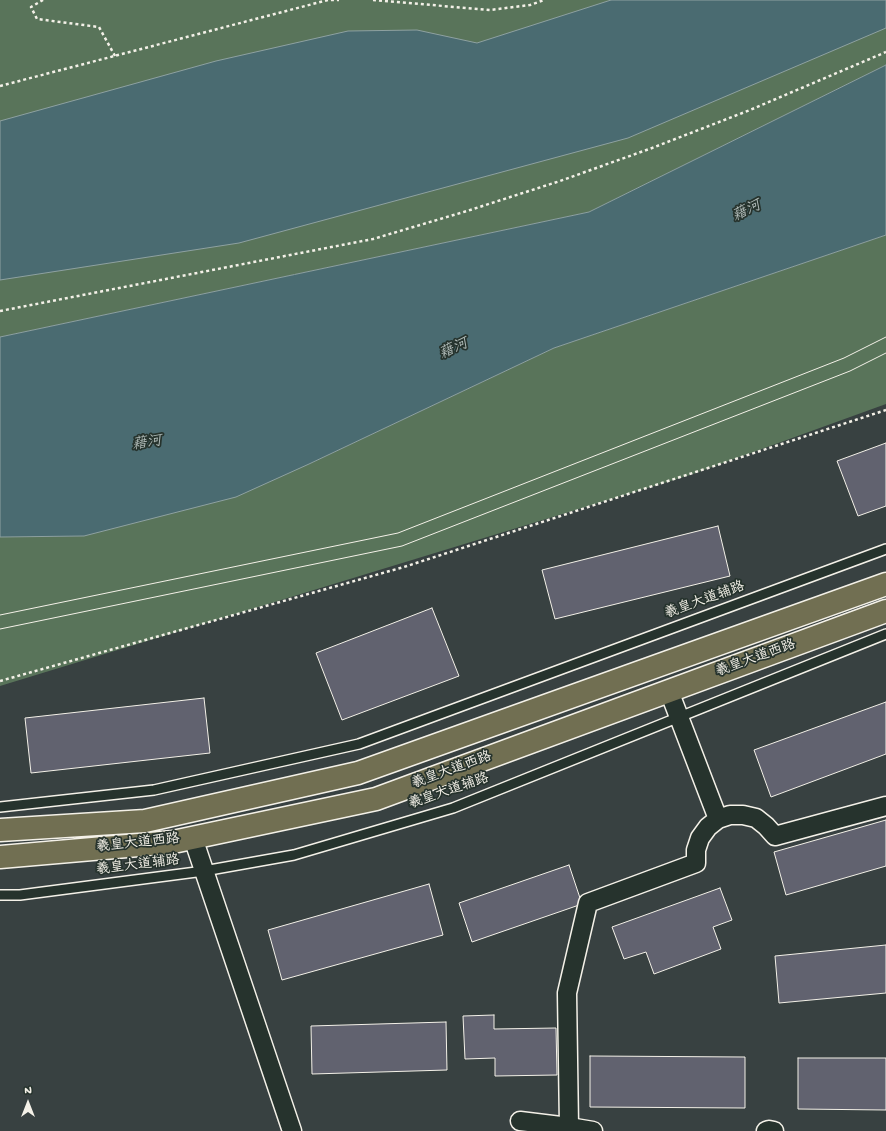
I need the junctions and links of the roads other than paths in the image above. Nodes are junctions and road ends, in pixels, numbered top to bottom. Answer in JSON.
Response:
{"nodes":[{"id":1,"x":886,"y":549,"type":"edge"},
{"id":2,"x":886,"y":584,"type":"edge"},
{"id":3,"x":886,"y":611,"type":"edge"},
{"id":4,"x":886,"y":634,"type":"edge"},
{"id":5,"x":669,"y":691,"type":"junction"},
{"id":6,"x":680,"y":717,"type":"junction"},
{"id":7,"x":886,"y":806,"type":"edge"},
{"id":8,"x":0,"y":807,"type":"edge"},
{"id":9,"x":718,"y":819,"type":"junction"},
{"id":10,"x":0,"y":830,"type":"edge"},
{"id":11,"x":193,"y":838,"type":"junction"},
{"id":12,"x":0,"y":857,"type":"edge"},
{"id":13,"x":204,"y":871,"type":"junction"},
{"id":14,"x":0,"y":896,"type":"edge"},
{"id":15,"x":520,"y":1121,"type":"dead end"},
{"id":16,"x":569,"y":1127,"type":"junction"},
{"id":17,"x":292,"y":1131,"type":"edge"},
{"id":18,"x":593,"y":1131,"type":"edge"},
{"id":19,"x":766,"y":1131,"type":"edge"},
{"id":20,"x":774,"y":1131,"type":"edge"}],
"edges":[{"from":1,"to":8,"type":"lane","name":"羲皇大道辅路"},
{"from":2,"to":10,"type":"main road","name":"羲皇大道西路"},
{"from":3,"to":5,"type":"main road","name":"羲皇大道西路"},
{"from":4,"to":6,"type":"lane","name":"羲皇大道辅路"},
{"from":5,"to":6,"type":"street"},
{"from":5,"to":11,"type":"main road","name":"羲皇大道西路"},
{"from":6,"to":9,"type":"street"},
{"from":6,"to":13,"type":"lane","name":"羲皇大道辅路"},
{"from":7,"to":9,"type":"street"},
{"from":9,"to":16,"type":"street"},
{"from":11,"to":12,"type":"main road","name":"羲皇大道西路"},
{"from":11,"to":13,"type":"street"},
{"from":13,"to":14,"type":"lane","name":"羲皇大道辅路"},
{"from":13,"to":17,"type":"street"},
{"from":15,"to":16,"type":"street"},
{"from":16,"to":18,"type":"street"},
{"from":19,"to":20,"type":"street"}]}
